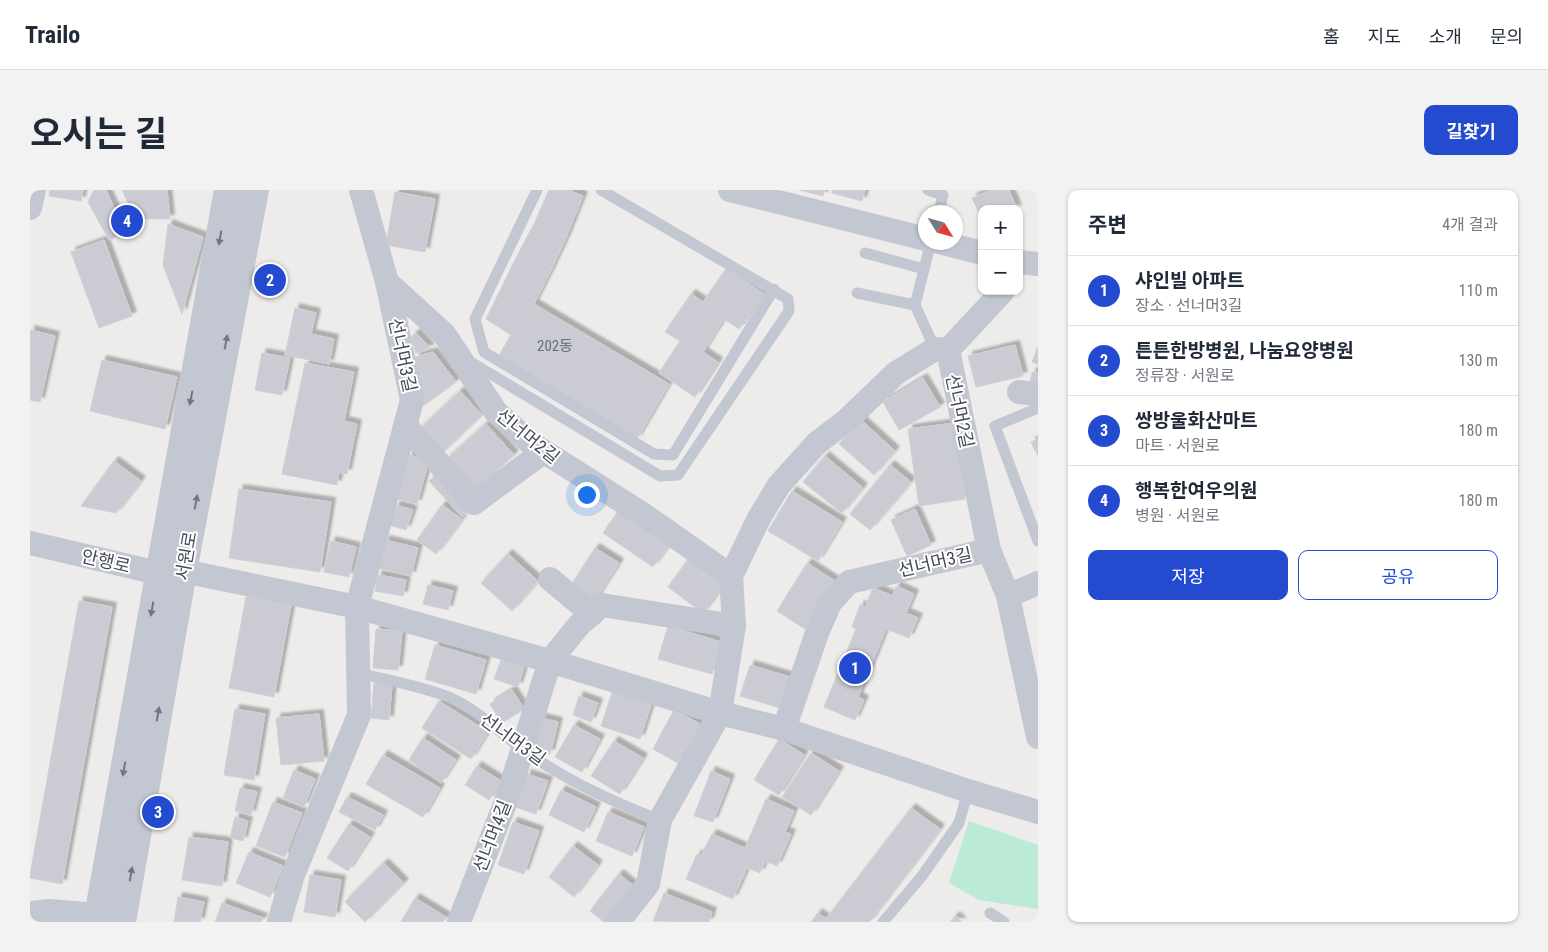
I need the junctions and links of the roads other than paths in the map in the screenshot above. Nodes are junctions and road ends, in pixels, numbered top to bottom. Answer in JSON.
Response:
{"nodes":[{"id":1,"x":34,"y":190,"type":"edge"},
{"id":2,"x":228,"y":190,"type":"edge"},
{"id":3,"x":254,"y":190,"type":"edge"},
{"id":4,"x":361,"y":190,"type":"edge"},
{"id":5,"x":538,"y":190,"type":"edge"},
{"id":6,"x":601,"y":190,"type":"edge"},
{"id":7,"x":730,"y":190,"type":"edge"},
{"id":8,"x":928,"y":190,"type":"edge"},
{"id":9,"x":772,"y":195,"type":"edge"},
{"id":10,"x":941,"y":205,"type":"edge"},
{"id":11,"x":30,"y":208,"type":"edge"},
{"id":12,"x":918,"y":237,"type":"edge"},
{"id":13,"x":963,"y":248,"type":"edge"},
{"id":14,"x":929,"y":250,"type":"edge"},
{"id":15,"x":978,"y":252,"type":"edge"},
{"id":16,"x":865,"y":253,"type":"dead end"},
{"id":17,"x":924,"y":269,"type":"junction"},
{"id":18,"x":387,"y":282,"type":"junction"},
{"id":19,"x":774,"y":289,"type":"junction"},
{"id":20,"x":857,"y":293,"type":"dead end"},
{"id":21,"x":999,"y":295,"type":"edge"},
{"id":22,"x":915,"y":305,"type":"junction"},
{"id":23,"x":942,"y":350,"type":"junction"},
{"id":24,"x":457,"y":354,"type":"junction"},
{"id":25,"x":1038,"y":408,"type":"edge"},
{"id":26,"x":406,"y":426,"type":"junction"},
{"id":27,"x":543,"y":452,"type":"junction"},
{"id":28,"x":1038,"y":541,"type":"edge"},
{"id":29,"x":30,"y":542,"type":"edge"},
{"id":30,"x":989,"y":550,"type":"junction"},
{"id":31,"x":170,"y":572,"type":"junction"},
{"id":32,"x":731,"y":576,"type":"junction"},
{"id":33,"x":550,"y":578,"type":"dead end"},
{"id":34,"x":1038,"y":583,"type":"edge"},
{"id":35,"x":1008,"y":596,"type":"junction"},
{"id":36,"x":357,"y":607,"type":"junction"},
{"id":37,"x":592,"y":614,"type":"junction"},
{"id":38,"x":734,"y":626,"type":"junction"},
{"id":39,"x":550,"y":661,"type":"junction"},
{"id":40,"x":359,"y":673,"type":"junction"},
{"id":41,"x":720,"y":713,"type":"junction"},
{"id":42,"x":784,"y":729,"type":"junction"},
{"id":43,"x":1038,"y":738,"type":"edge"},
{"id":44,"x":523,"y":750,"type":"junction"},
{"id":45,"x":968,"y":791,"type":"junction"},
{"id":46,"x":1038,"y":812,"type":"edge"},
{"id":47,"x":660,"y":820,"type":"junction"},
{"id":48,"x":36,"y":908,"type":"edge"},
{"id":49,"x":990,"y":913,"type":"dead end"},
{"id":50,"x":280,"y":919,"type":"edge"},
{"id":51,"x":106,"y":920,"type":"edge"},
{"id":52,"x":459,"y":922,"type":"edge"},
{"id":53,"x":618,"y":922,"type":"edge"},
{"id":54,"x":883,"y":922,"type":"edge"},
{"id":55,"x":1004,"y":922,"type":"edge"}],
"edges":[{"from":1,"to":11,"type":"street"},
{"from":2,"to":31,"type":"street","name":"서원로","one_way":true},
{"from":31,"to":3,"type":"street","name":"서원로","one_way":true},
{"from":4,"to":18,"type":"street"},
{"from":5,"to":19,"type":"lane"},
{"from":6,"to":19,"type":"lane"},
{"from":7,"to":9,"type":"street"},
{"from":8,"to":10,"type":"lane"},
{"from":9,"to":12,"type":"street"},
{"from":13,"to":15,"type":"street"},
{"from":14,"to":17,"type":"lane"},
{"from":16,"to":17,"type":"lane"},
{"from":17,"to":22,"type":"lane"},
{"from":18,"to":24,"type":"street","name":"선너머2길"},
{"from":18,"to":26,"type":"street","name":"선너머3길"},
{"from":19,"to":24,"type":"lane"},
{"from":20,"to":22,"type":"lane"},
{"from":21,"to":23,"type":"street","name":"선너머2길"},
{"from":22,"to":23,"type":"lane"},
{"from":23,"to":30,"type":"street","name":"선너머2길"},
{"from":23,"to":32,"type":"street"},
{"from":24,"to":27,"type":"street","name":"선너머2길"},
{"from":25,"to":28,"type":"lane"},
{"from":26,"to":27,"type":"street"},
{"from":26,"to":36,"type":"street","name":"선너머3길"},
{"from":27,"to":32,"type":"street","name":"선너머2길"},
{"from":29,"to":31,"type":"street","name":"안행로"},
{"from":30,"to":35,"type":"street","name":"선너머3길"},
{"from":30,"to":42,"type":"street","name":"선너머3길"},
{"from":31,"to":36,"type":"street"},
{"from":31,"to":51,"type":"street","name":"서원로"},
{"from":32,"to":38,"type":"street"},
{"from":33,"to":37,"type":"street"},
{"from":34,"to":35,"type":"street"},
{"from":35,"to":43,"type":"street","name":"선너머3길"},
{"from":36,"to":39,"type":"street"},
{"from":36,"to":40,"type":"street","name":"선너머3길"},
{"from":37,"to":38,"type":"street"},
{"from":37,"to":39,"type":"street"},
{"from":38,"to":41,"type":"street"},
{"from":39,"to":41,"type":"street"},
{"from":39,"to":44,"type":"street","name":"선너머4길"},
{"from":40,"to":44,"type":"lane","name":"선너머3길"},
{"from":40,"to":50,"type":"street","name":"선너머3길"},
{"from":41,"to":42,"type":"street"},
{"from":41,"to":47,"type":"street"},
{"from":42,"to":45,"type":"street"},
{"from":44,"to":47,"type":"lane","name":"선너머3길"},
{"from":44,"to":52,"type":"street","name":"선너머4길"},
{"from":45,"to":46,"type":"street"},
{"from":45,"to":54,"type":"lane"},
{"from":47,"to":53,"type":"street"},
{"from":48,"to":51,"type":"street"},
{"from":49,"to":55,"type":"lane"}]}
